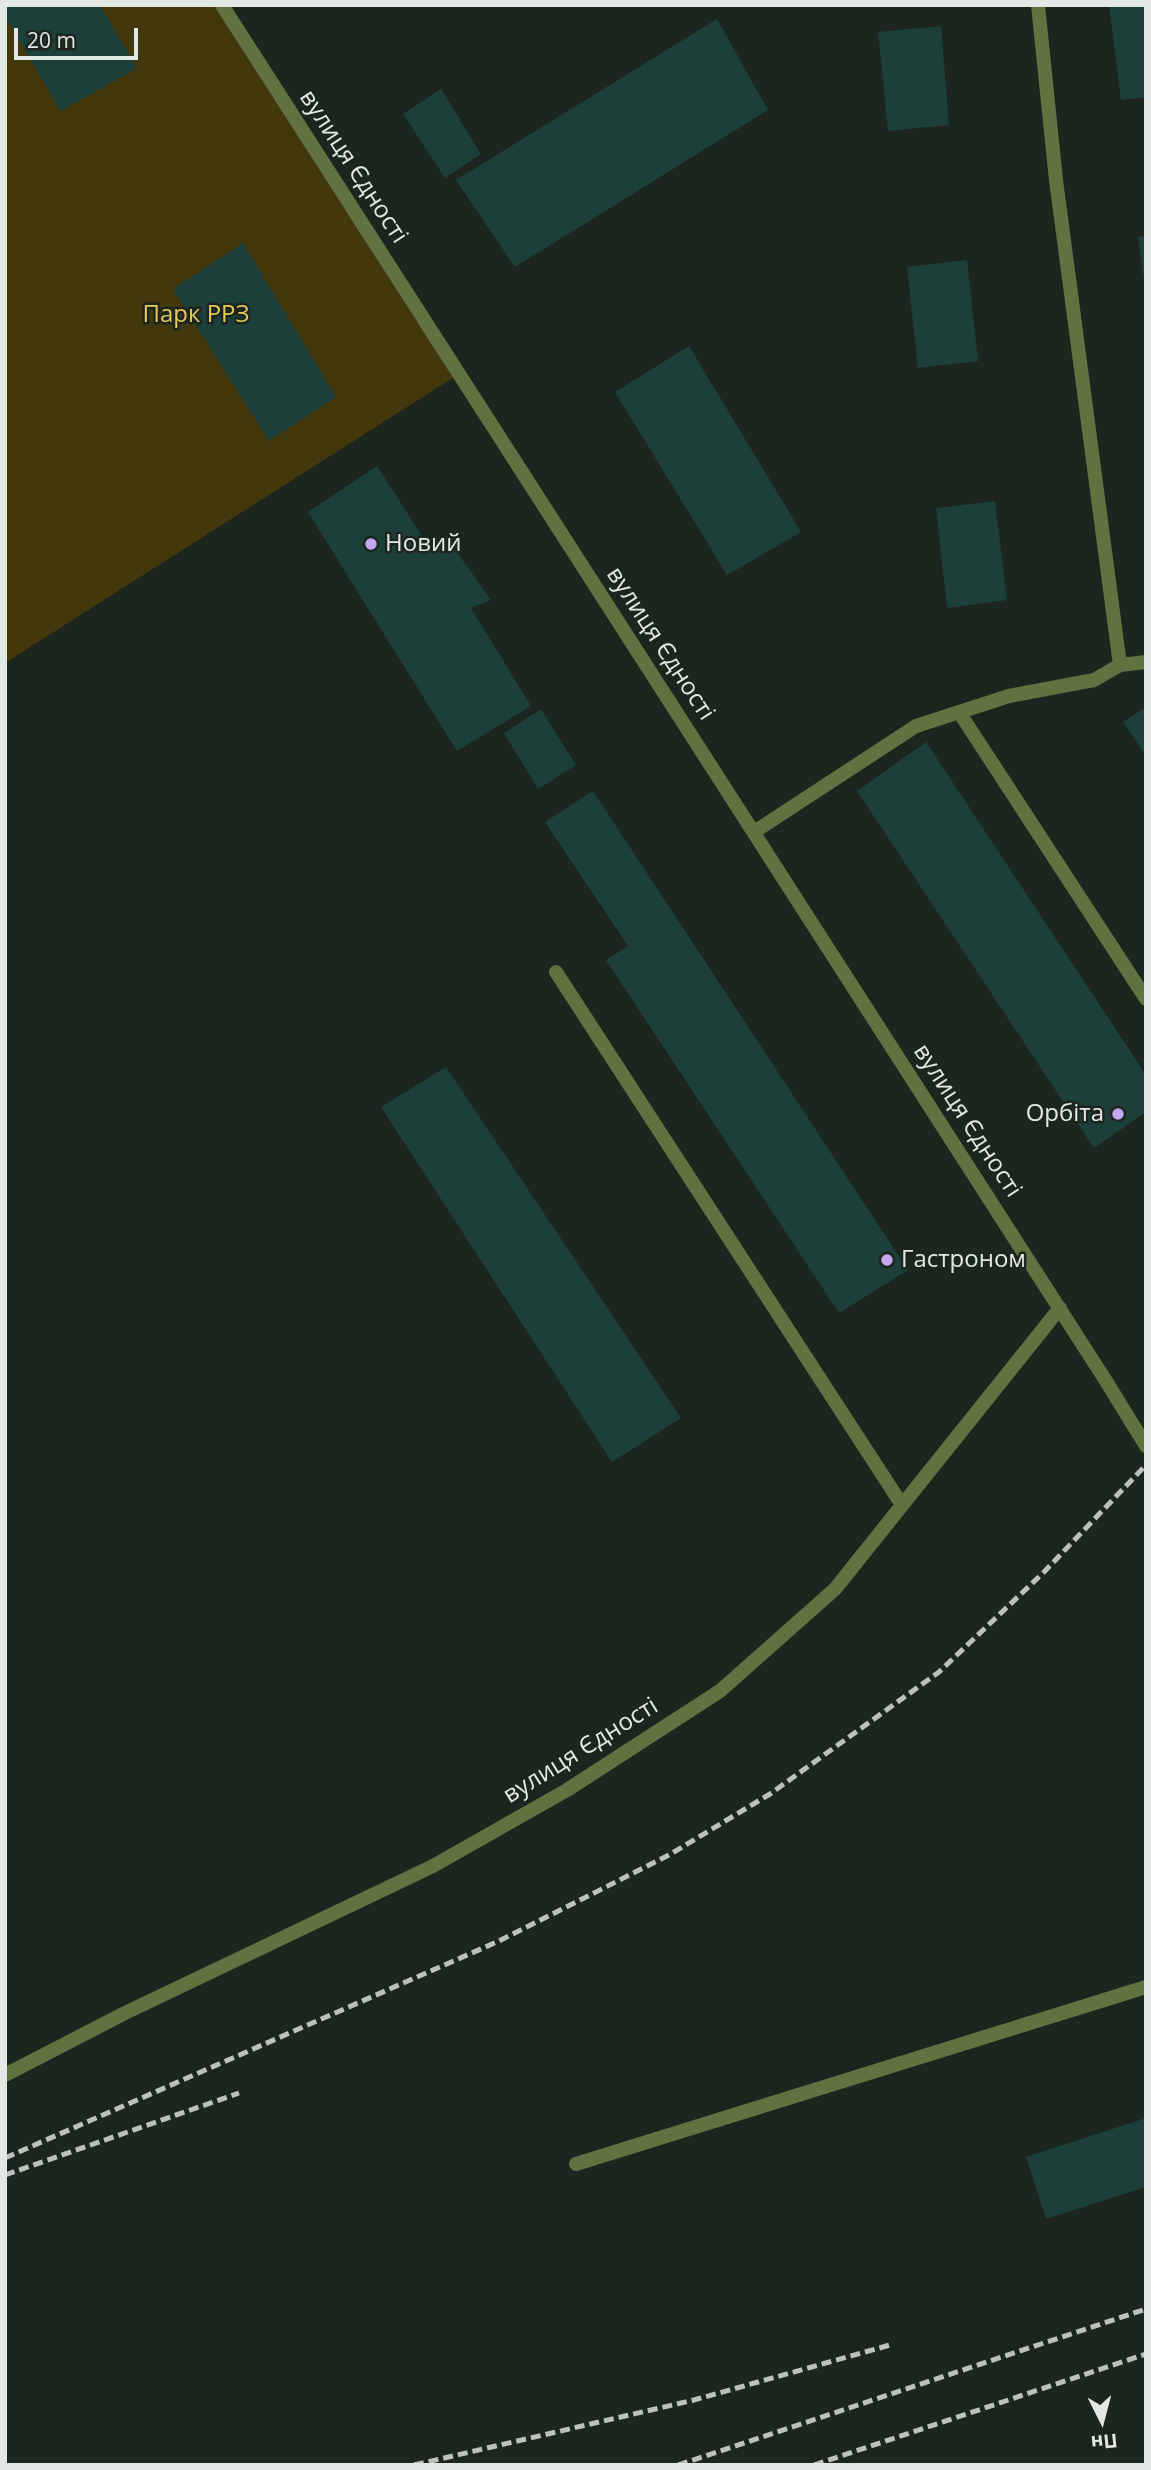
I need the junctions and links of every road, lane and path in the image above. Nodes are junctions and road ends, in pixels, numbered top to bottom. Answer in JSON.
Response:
{"nodes":[{"id":1,"x":222,"y":5,"type":"edge"},
{"id":2,"x":1038,"y":5,"type":"edge"},
{"id":3,"x":1146,"y":662,"type":"edge"},
{"id":4,"x":1120,"y":664,"type":"junction"},
{"id":5,"x":959,"y":712,"type":"junction"},
{"id":6,"x":754,"y":832,"type":"junction"},
{"id":7,"x":556,"y":972,"type":"dead end"},
{"id":8,"x":1146,"y":999,"type":"edge"},
{"id":9,"x":1060,"y":1308,"type":"junction"},
{"id":10,"x":1146,"y":1447,"type":"edge"},
{"id":11,"x":902,"y":1505,"type":"junction"},
{"id":12,"x":1146,"y":1987,"type":"edge"},
{"id":13,"x":5,"y":2075,"type":"edge"},
{"id":14,"x":576,"y":2164,"type":"dead end"}],
"edges":[{"from":1,"to":6,"type":"street","name":"вулиця Єдності"},
{"from":2,"to":4,"type":"street"},
{"from":3,"to":4,"type":"street"},
{"from":4,"to":5,"type":"street"},
{"from":5,"to":6,"type":"street"},
{"from":5,"to":8,"type":"street"},
{"from":6,"to":9,"type":"street","name":"вулиця Єдності"},
{"from":7,"to":11,"type":"street"},
{"from":9,"to":10,"type":"street","name":"вулиця Єдності"},
{"from":9,"to":11,"type":"street","name":"вулиця Єдності"},
{"from":11,"to":13,"type":"street","name":"вулиця Єдності"},
{"from":12,"to":14,"type":"street"}]}
